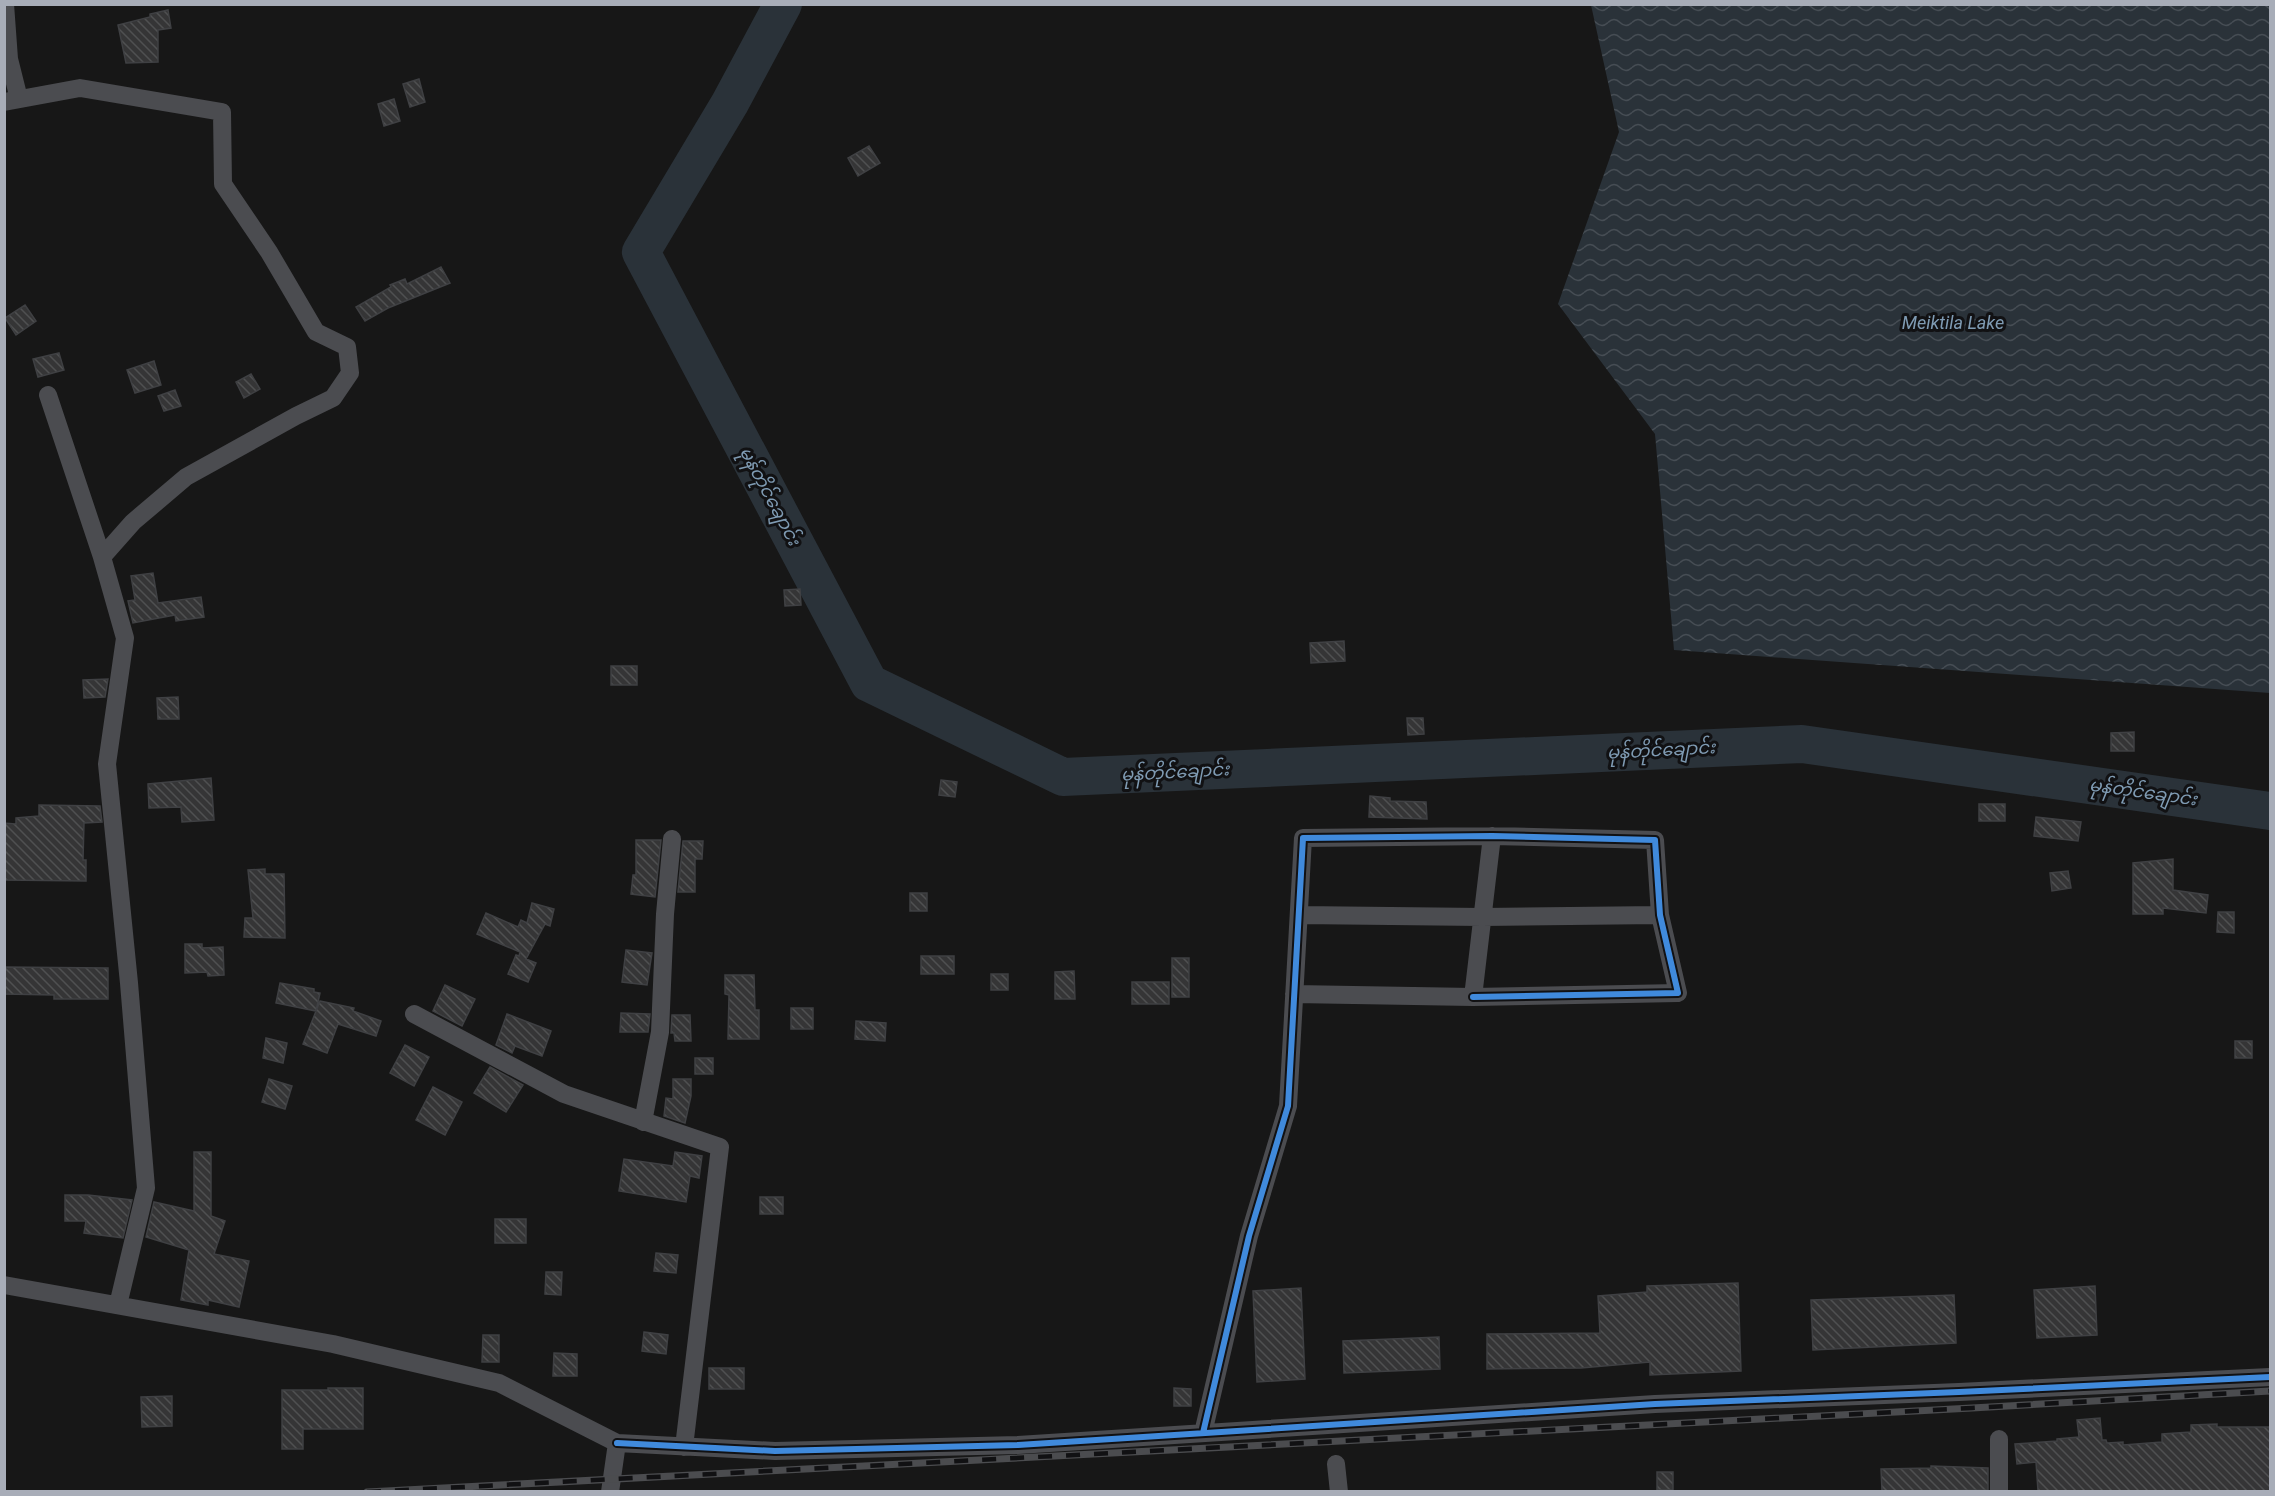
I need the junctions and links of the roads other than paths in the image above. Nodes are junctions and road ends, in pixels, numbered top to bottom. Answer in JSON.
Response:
{"nodes":[{"id":1,"x":5,"y":4,"type":"edge"},
{"id":2,"x":12,"y":100,"type":"edge"},
{"id":3,"x":48,"y":395,"type":"dead end"},
{"id":4,"x":102,"y":557,"type":"junction"},
{"id":5,"x":1492,"y":836,"type":"junction"},
{"id":6,"x":672,"y":839,"type":"dead end"},
{"id":7,"x":1299,"y":915,"type":"junction"},
{"id":8,"x":1660,"y":915,"type":"junction"},
{"id":9,"x":1482,"y":917,"type":"junction"},
{"id":10,"x":1294,"y":994,"type":"junction"},
{"id":11,"x":1473,"y":997,"type":"junction"},
{"id":12,"x":414,"y":1014,"type":"dead end"},
{"id":13,"x":643,"y":1122,"type":"junction"},
{"id":14,"x":4,"y":1285,"type":"edge"},
{"id":15,"x":118,"y":1305,"type":"junction"},
{"id":16,"x":2271,"y":1377,"type":"edge"},
{"id":17,"x":1203,"y":1433,"type":"junction"},
{"id":18,"x":1999,"y":1439,"type":"dead end"},
{"id":19,"x":617,"y":1443,"type":"junction"},
{"id":20,"x":684,"y":1447,"type":"junction"},
{"id":21,"x":1336,"y":1464,"type":"dead end"},
{"id":22,"x":610,"y":1491,"type":"edge"},
{"id":23,"x":1339,"y":1491,"type":"edge"},
{"id":24,"x":1999,"y":1491,"type":"edge"}],
"edges":[{"from":1,"to":2,"type":"street"},
{"from":2,"to":4,"type":"street"},
{"from":3,"to":4,"type":"street"},
{"from":4,"to":15,"type":"street"},
{"from":5,"to":7,"type":"street"},
{"from":5,"to":8,"type":"street"},
{"from":5,"to":9,"type":"street"},
{"from":6,"to":13,"type":"street"},
{"from":7,"to":9,"type":"street"},
{"from":7,"to":10,"type":"street"},
{"from":8,"to":9,"type":"street"},
{"from":8,"to":11,"type":"street"},
{"from":9,"to":11,"type":"street"},
{"from":10,"to":11,"type":"street"},
{"from":10,"to":17,"type":"street"},
{"from":12,"to":13,"type":"street"},
{"from":13,"to":20,"type":"street"},
{"from":14,"to":15,"type":"street"},
{"from":15,"to":19,"type":"street"},
{"from":16,"to":17,"type":"street"},
{"from":17,"to":20,"type":"street"},
{"from":18,"to":24,"type":"street"},
{"from":19,"to":20,"type":"street"},
{"from":19,"to":22,"type":"street"},
{"from":21,"to":23,"type":"street"}]}
